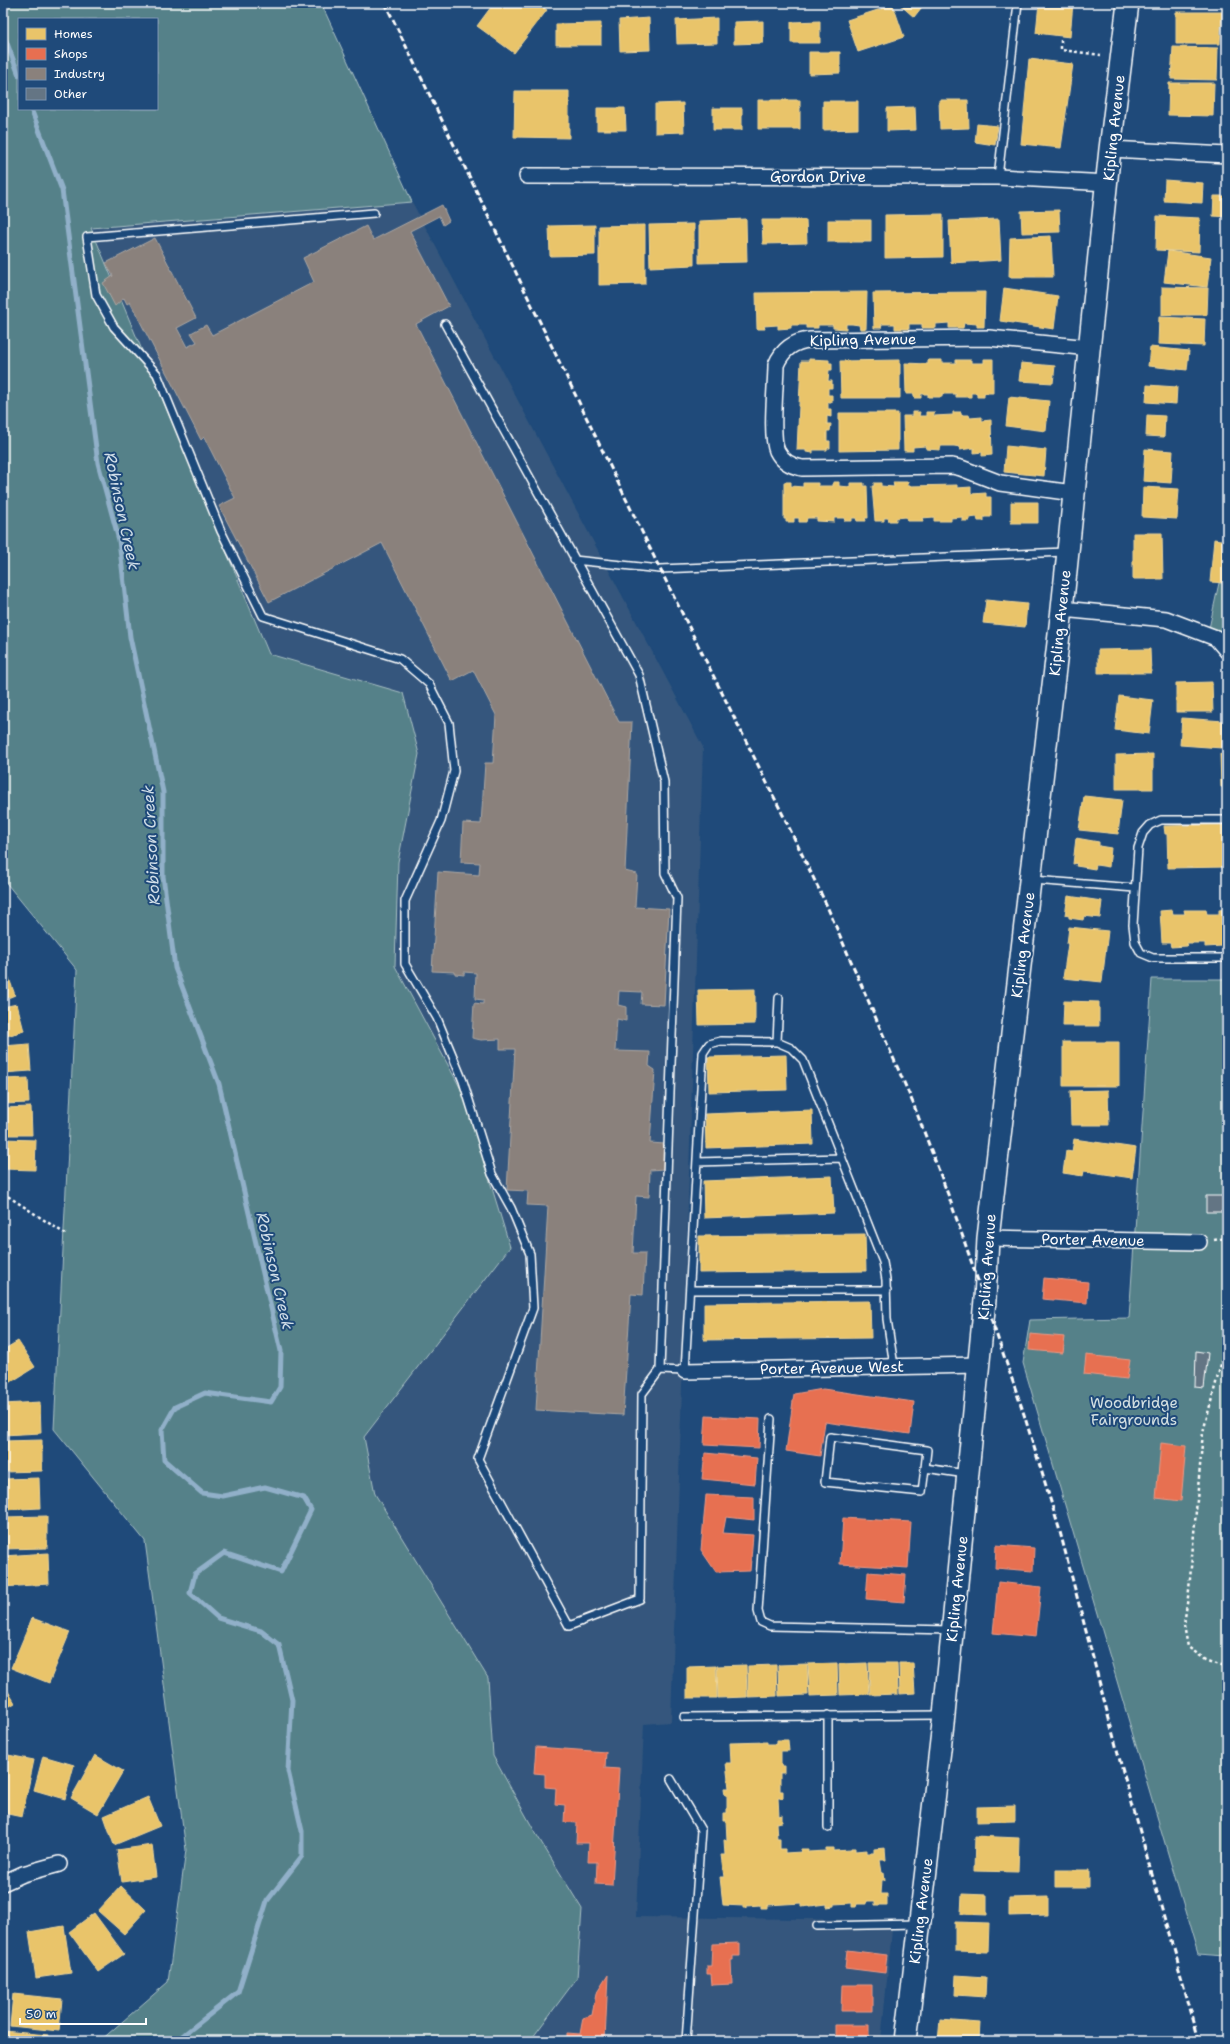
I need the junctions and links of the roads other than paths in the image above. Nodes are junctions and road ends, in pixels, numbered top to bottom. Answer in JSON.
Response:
{"nodes":[{"id":1,"x":1018,"y":3,"type":"edge"},
{"id":2,"x":1128,"y":3,"type":"edge"},
{"id":3,"x":1110,"y":148,"type":"junction"},
{"id":4,"x":1227,"y":155,"type":"edge"},
{"id":5,"x":527,"y":176,"type":"dead end"},
{"id":6,"x":998,"y":177,"type":"junction"},
{"id":7,"x":1108,"y":183,"type":"junction"},
{"id":8,"x":374,"y":213,"type":"dead end"},
{"id":9,"x":445,"y":324,"type":"dead end"},
{"id":10,"x":1090,"y":348,"type":"junction"},
{"id":11,"x":1073,"y":493,"type":"junction"},
{"id":12,"x":1068,"y":552,"type":"junction"},
{"id":13,"x":574,"y":560,"type":"junction"},
{"id":14,"x":1062,"y":609,"type":"junction"},
{"id":15,"x":1227,"y":652,"type":"edge"},
{"id":16,"x":1227,"y":820,"type":"edge"},
{"id":17,"x":1030,"y":880,"type":"junction"},
{"id":18,"x":1135,"y":888,"type":"junction"},
{"id":19,"x":1227,"y":958,"type":"edge"},
{"id":20,"x":779,"y":998,"type":"dead end"},
{"id":21,"x":778,"y":1042,"type":"junction"},
{"id":22,"x":842,"y":1158,"type":"junction"},
{"id":23,"x":697,"y":1162,"type":"junction"},
{"id":24,"x":988,"y":1238,"type":"junction"},
{"id":25,"x":1199,"y":1242,"type":"dead end"},
{"id":26,"x":690,"y":1290,"type":"junction"},
{"id":27,"x":887,"y":1290,"type":"junction"},
{"id":28,"x":979,"y":1365,"type":"junction"},
{"id":29,"x":894,"y":1366,"type":"junction"},
{"id":30,"x":660,"y":1370,"type":"junction"},
{"id":31,"x":685,"y":1371,"type":"junction"},
{"id":32,"x":771,"y":1419,"type":"dead end"},
{"id":33,"x":925,"y":1468,"type":"junction"},
{"id":34,"x":968,"y":1474,"type":"junction"},
{"id":35,"x":953,"y":1630,"type":"junction"},
{"id":36,"x":828,"y":1715,"type":"junction"},
{"id":37,"x":944,"y":1715,"type":"junction"},
{"id":38,"x":684,"y":1717,"type":"dead end"},
{"id":39,"x":671,"y":1779,"type":"dead end"},
{"id":40,"x":828,"y":1828,"type":"dead end"},
{"id":41,"x":58,"y":1864,"type":"dead end"},
{"id":42,"x":3,"y":1883,"type":"edge"},
{"id":43,"x":920,"y":1924,"type":"junction"},
{"id":44,"x":817,"y":1926,"type":"dead end"},
{"id":45,"x":686,"y":2041,"type":"edge"},
{"id":46,"x":906,"y":2041,"type":"edge"}],
"edges":[{"from":1,"to":6,"type":"lane"},
{"from":2,"to":3,"type":"street","name":"Kipling Avenue"},
{"from":3,"to":4,"type":"street"},
{"from":3,"to":7,"type":"street","name":"Kipling Avenue"},
{"from":5,"to":6,"type":"street","name":"Gordon Drive"},
{"from":6,"to":7,"type":"street","name":"Gordon Drive"},
{"from":7,"to":10,"type":"street","name":"Kipling Avenue"},
{"from":8,"to":30,"type":"lane"},
{"from":9,"to":13,"type":"lane"},
{"from":10,"to":11,"type":"street","name":"Kipling Avenue"},
{"from":10,"to":11,"type":"street","name":"Kipling Avenue"},
{"from":11,"to":12,"type":"street","name":"Kipling Avenue"},
{"from":12,"to":13,"type":"lane"},
{"from":12,"to":14,"type":"street","name":"Kipling Avenue"},
{"from":13,"to":30,"type":"lane"},
{"from":14,"to":15,"type":"street"},
{"from":14,"to":17,"type":"street","name":"Kipling Avenue"},
{"from":16,"to":18,"type":"lane"},
{"from":17,"to":18,"type":"lane"},
{"from":17,"to":24,"type":"street","name":"Kipling Avenue"},
{"from":18,"to":19,"type":"lane"},
{"from":20,"to":21,"type":"lane"},
{"from":21,"to":22,"type":"lane"},
{"from":21,"to":23,"type":"lane"},
{"from":22,"to":23,"type":"lane"},
{"from":22,"to":27,"type":"lane"},
{"from":23,"to":26,"type":"lane"},
{"from":24,"to":25,"type":"street","name":"Porter Avenue"},
{"from":24,"to":28,"type":"street","name":"Kipling Avenue"},
{"from":26,"to":27,"type":"lane"},
{"from":26,"to":31,"type":"lane"},
{"from":27,"to":29,"type":"lane"},
{"from":28,"to":29,"type":"street","name":"Porter Avenue West"},
{"from":28,"to":34,"type":"street","name":"Kipling Avenue"},
{"from":29,"to":31,"type":"street","name":"Porter Avenue West"},
{"from":30,"to":31,"type":"lane"},
{"from":32,"to":35,"type":"lane"},
{"from":33,"to":33,"type":"lane"},
{"from":33,"to":34,"type":"lane"},
{"from":34,"to":35,"type":"street","name":"Kipling Avenue"},
{"from":35,"to":37,"type":"street","name":"Kipling Avenue"},
{"from":36,"to":37,"type":"lane"},
{"from":36,"to":38,"type":"lane"},
{"from":36,"to":40,"type":"lane"},
{"from":37,"to":43,"type":"street","name":"Kipling Avenue"},
{"from":39,"to":45,"type":"lane"},
{"from":41,"to":42,"type":"street"},
{"from":43,"to":44,"type":"lane"},
{"from":43,"to":46,"type":"street","name":"Kipling Avenue"}]}
